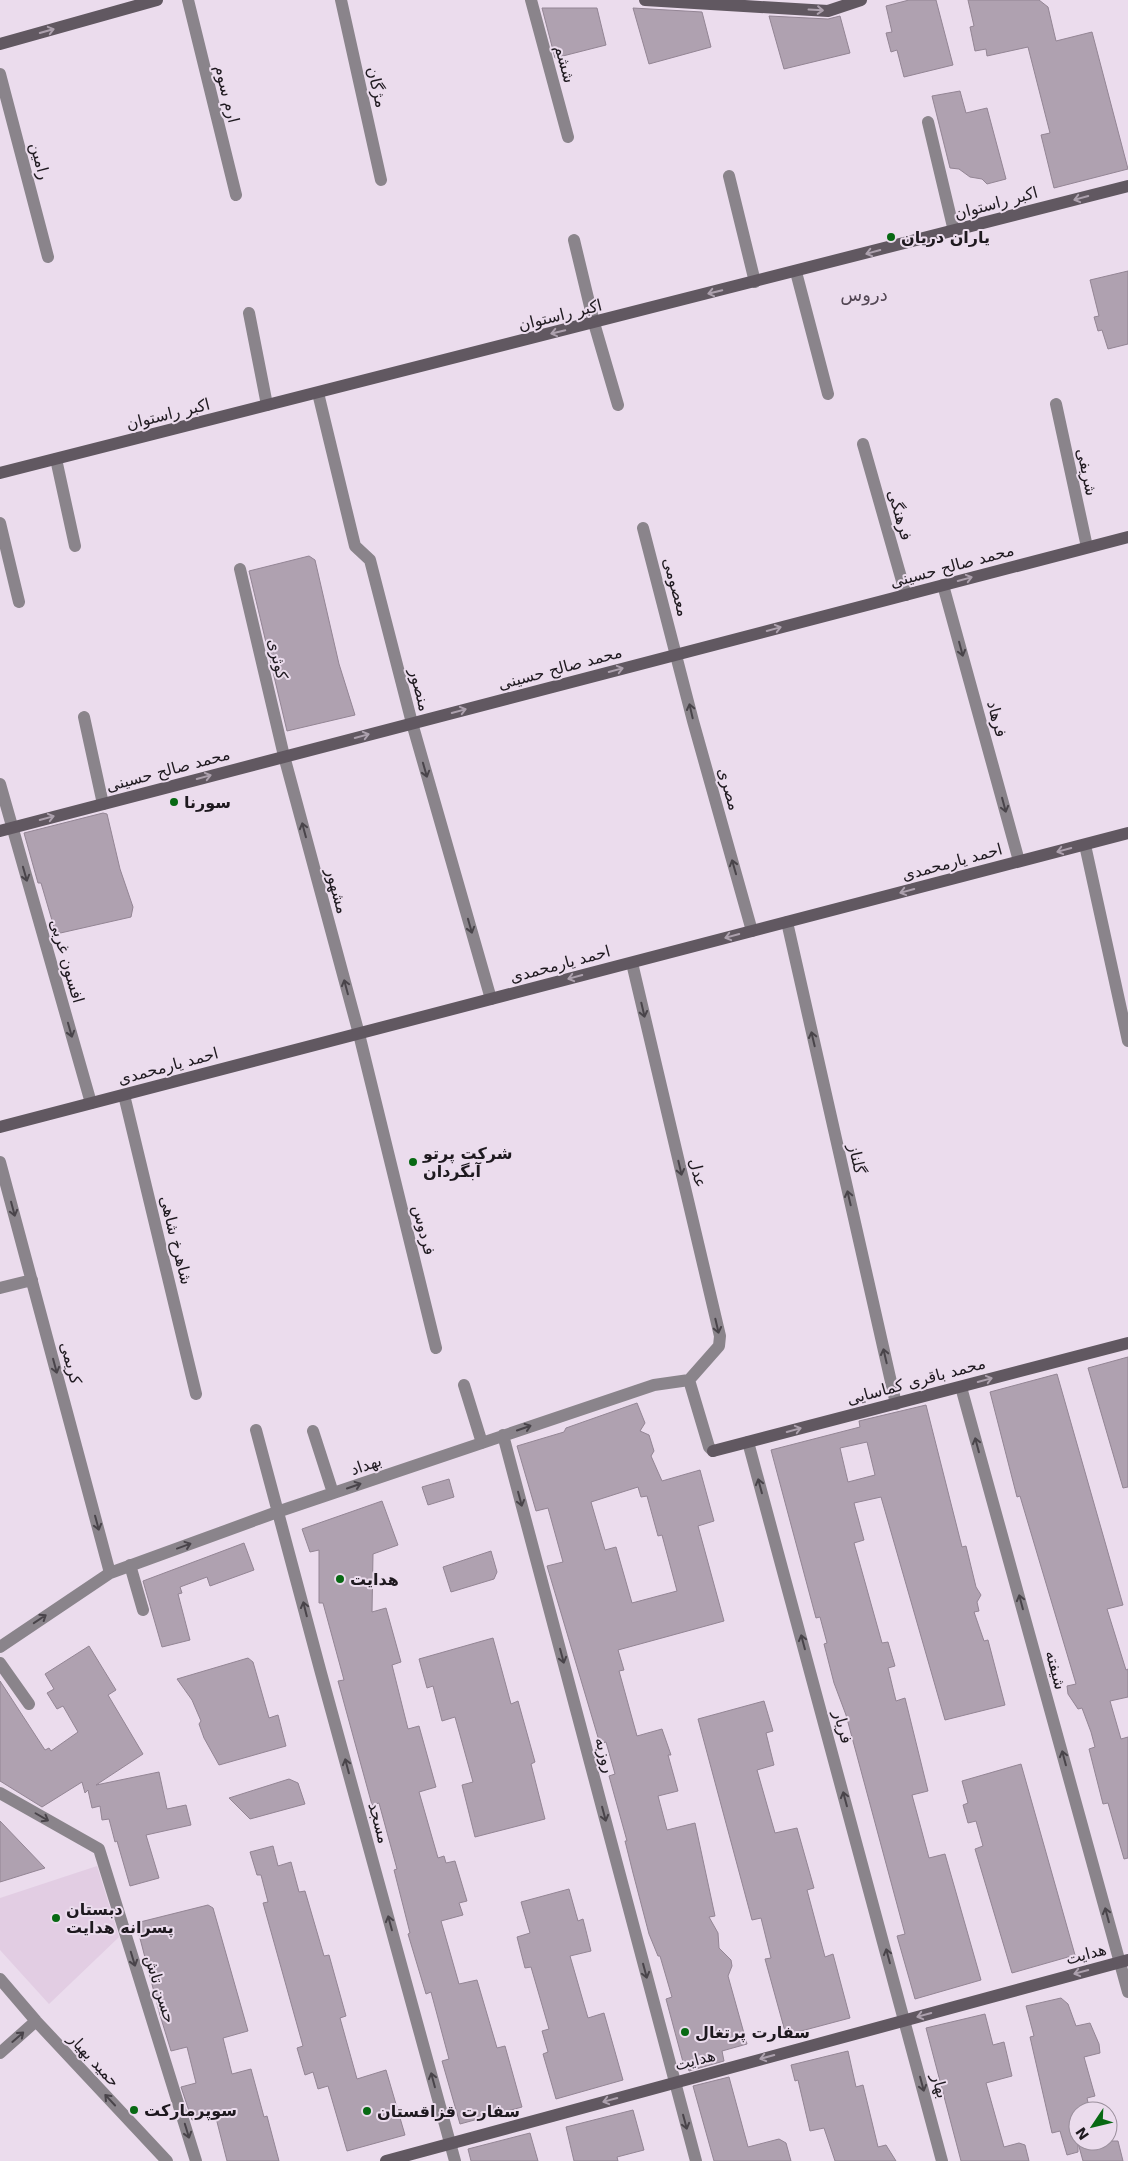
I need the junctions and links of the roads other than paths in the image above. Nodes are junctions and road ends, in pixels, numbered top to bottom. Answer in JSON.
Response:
{"nodes":[{"id":1,"x":157,"y":0,"type":"edge"},
{"id":2,"x":188,"y":0,"type":"edge"},
{"id":3,"x":341,"y":0,"type":"edge"},
{"id":4,"x":531,"y":0,"type":"edge"},
{"id":5,"x":645,"y":0,"type":"edge"},
{"id":6,"x":861,"y":0,"type":"edge"},
{"id":7,"x":738,"y":2,"type":"edge"},
{"id":8,"x":0,"y":44,"type":"edge"},
{"id":9,"x":0,"y":74,"type":"edge"},
{"id":10,"x":928,"y":122,"type":"dead end"},
{"id":11,"x":568,"y":137,"type":"dead end"},
{"id":12,"x":729,"y":176,"type":"dead end"},
{"id":13,"x":381,"y":180,"type":"dead end"},
{"id":14,"x":1128,"y":186,"type":"edge"},
{"id":15,"x":236,"y":195,"type":"dead end"},
{"id":16,"x":954,"y":231,"type":"junction"},
{"id":17,"x":574,"y":240,"type":"dead end"},
{"id":18,"x":48,"y":257,"type":"dead end"},
{"id":19,"x":796,"y":272,"type":"junction"},
{"id":20,"x":755,"y":282,"type":"junction"},
{"id":21,"x":249,"y":313,"type":"dead end"},
{"id":22,"x":594,"y":323,"type":"junction"},
{"id":23,"x":318,"y":392,"type":"junction"},
{"id":24,"x":828,"y":394,"type":"dead end"},
{"id":25,"x":1056,"y":404,"type":"dead end"},
{"id":26,"x":267,"y":405,"type":"junction"},
{"id":27,"x":618,"y":405,"type":"dead end"},
{"id":28,"x":863,"y":444,"type":"dead end"},
{"id":29,"x":56,"y":459,"type":"junction"},
{"id":30,"x":0,"y":473,"type":"edge"},
{"id":31,"x":0,"y":523,"type":"edge"},
{"id":32,"x":643,"y":528,"type":"dead end"},
{"id":33,"x":1128,"y":537,"type":"edge"},
{"id":34,"x":75,"y":546,"type":"dead end"},
{"id":35,"x":1087,"y":548,"type":"junction"},
{"id":36,"x":240,"y":569,"type":"dead end"},
{"id":37,"x":943,"y":585,"type":"junction"},
{"id":38,"x":906,"y":595,"type":"junction"},
{"id":39,"x":19,"y":602,"type":"dead end"},
{"id":40,"x":677,"y":654,"type":"junction"},
{"id":41,"x":84,"y":717,"type":"dead end"},
{"id":42,"x":412,"y":723,"type":"junction"},
{"id":43,"x":284,"y":756,"type":"junction"},
{"id":44,"x":0,"y":784,"type":"edge"},
{"id":45,"x":103,"y":804,"type":"junction"},
{"id":46,"x":6,"y":829,"type":"edge"},
{"id":47,"x":1128,"y":833,"type":"edge"},
{"id":48,"x":1085,"y":844,"type":"junction"},
{"id":49,"x":1020,"y":861,"type":"junction"},
{"id":50,"x":787,"y":922,"type":"junction"},
{"id":51,"x":752,"y":931,"type":"junction"},
{"id":52,"x":632,"y":963,"type":"junction"},
{"id":53,"x":491,"y":999,"type":"junction"},
{"id":54,"x":359,"y":1034,"type":"junction"},
{"id":55,"x":1128,"y":1041,"type":"edge"},
{"id":56,"x":124,"y":1095,"type":"junction"},
{"id":57,"x":91,"y":1103,"type":"junction"},
{"id":58,"x":0,"y":1127,"type":"edge"},
{"id":59,"x":0,"y":1162,"type":"edge"},
{"id":60,"x":32,"y":1280,"type":"junction"},
{"id":61,"x":0,"y":1288,"type":"edge"},
{"id":62,"x":1128,"y":1343,"type":"edge"},
{"id":63,"x":436,"y":1348,"type":"dead end"},
{"id":64,"x":688,"y":1380,"type":"junction"},
{"id":65,"x":464,"y":1385,"type":"dead end"},
{"id":66,"x":961,"y":1386,"type":"junction"},
{"id":67,"x":196,"y":1394,"type":"dead end"},
{"id":68,"x":896,"y":1404,"type":"junction"},
{"id":69,"x":256,"y":1430,"type":"dead end"},
{"id":70,"x":313,"y":1431,"type":"dead end"},
{"id":71,"x":504,"y":1435,"type":"junction"},
{"id":72,"x":748,"y":1442,"type":"junction"},
{"id":73,"x":482,"y":1443,"type":"junction"},
{"id":74,"x":333,"y":1493,"type":"junction"},
{"id":75,"x":280,"y":1511,"type":"junction"},
{"id":76,"x":130,"y":1565,"type":"junction"},
{"id":77,"x":110,"y":1573,"type":"junction"},
{"id":78,"x":144,"y":1610,"type":"dead end"},
{"id":79,"x":0,"y":1646,"type":"edge"},
{"id":80,"x":0,"y":1663,"type":"edge"},
{"id":81,"x":30,"y":1704,"type":"dead end"},
{"id":82,"x":0,"y":1793,"type":"edge"},
{"id":83,"x":1124,"y":1961,"type":"edge"},
{"id":84,"x":0,"y":1979,"type":"edge"},
{"id":85,"x":1128,"y":1992,"type":"edge"},
{"id":86,"x":906,"y":2020,"type":"junction"},
{"id":87,"x":36,"y":2021,"type":"junction"},
{"id":88,"x":0,"y":2053,"type":"edge"},
{"id":89,"x":675,"y":2082,"type":"junction"},
{"id":90,"x":451,"y":2144,"type":"junction"},
{"id":91,"x":167,"y":2161,"type":"edge"},
{"id":92,"x":196,"y":2161,"type":"edge"},
{"id":93,"x":386,"y":2161,"type":"edge"},
{"id":94,"x":455,"y":2161,"type":"edge"},
{"id":95,"x":696,"y":2161,"type":"edge"},
{"id":96,"x":942,"y":2161,"type":"edge"}],
"edges":[{"from":8,"to":1,"type":"street","one_way":true},
{"from":2,"to":15,"type":"street","name":"ارم سوم"},
{"from":3,"to":13,"type":"street","name":"مژگان"},
{"from":4,"to":11,"type":"street","name":"ششم"},
{"from":5,"to":7,"type":"street"},
{"from":7,"to":6,"type":"street","one_way":true},
{"from":9,"to":18,"type":"street","name":"رامین"},
{"from":10,"to":16,"type":"street"},
{"from":12,"to":20,"type":"street"},
{"from":14,"to":16,"type":"street","name":"اکبر راستوان","one_way":true},
{"from":16,"to":19,"type":"street","name":"اکبر راستوان","one_way":true},
{"from":17,"to":22,"type":"street"},
{"from":19,"to":20,"type":"street","name":"اکبر راستوان"},
{"from":19,"to":24,"type":"street"},
{"from":20,"to":22,"type":"street","name":"اکبر راستوان","one_way":true},
{"from":21,"to":26,"type":"street"},
{"from":22,"to":23,"type":"street","name":"اکبر راستوان","one_way":true},
{"from":22,"to":27,"type":"street"},
{"from":23,"to":26,"type":"street","name":"اکبر راستوان"},
{"from":23,"to":42,"type":"street","name":"منصور"},
{"from":25,"to":35,"type":"street","name":"شریفی"},
{"from":26,"to":29,"type":"street","name":"اکبر راستوان"},
{"from":28,"to":38,"type":"street","name":"فرهنگی"},
{"from":29,"to":30,"type":"street","name":"اکبر راستوان"},
{"from":29,"to":34,"type":"street"},
{"from":31,"to":39,"type":"street"},
{"from":32,"to":40,"type":"street","name":"معصومی"},
{"from":33,"to":35,"type":"street","name":"محمد صالح حسینی"},
{"from":37,"to":35,"type":"street","name":"محمد صالح حسینی","one_way":true},
{"from":36,"to":43,"type":"street","name":"کوثری"},
{"from":37,"to":38,"type":"street","name":"محمد صالح حسینی"},
{"from":37,"to":49,"type":"street","name":"فرهاد","one_way":true},
{"from":40,"to":38,"type":"street","name":"محمد صالح حسینی","one_way":true},
{"from":42,"to":40,"type":"street","name":"محمد صالح حسینی","one_way":true},
{"from":51,"to":40,"type":"street","name":"مصری","one_way":true},
{"from":41,"to":45,"type":"street"},
{"from":43,"to":42,"type":"street","name":"محمد صالح حسینی","one_way":true},
{"from":42,"to":53,"type":"street","name":"منصور","one_way":true},
{"from":45,"to":43,"type":"street","name":"محمد صالح حسینی","one_way":true},
{"from":54,"to":43,"type":"street","name":"مشهور","one_way":true},
{"from":44,"to":46,"type":"street","name":"افسون غربی"},
{"from":46,"to":45,"type":"street","name":"محمد صالح حسینی","one_way":true},
{"from":46,"to":57,"type":"street","name":"افسون غربی","one_way":true},
{"from":47,"to":48,"type":"street","name":"احمد یارمحمدی"},
{"from":48,"to":49,"type":"street","name":"احمد یارمحمدی","one_way":true},
{"from":48,"to":55,"type":"street"},
{"from":49,"to":50,"type":"street","name":"احمد یارمحمدی","one_way":true},
{"from":50,"to":51,"type":"street","name":"احمد یارمحمدی"},
{"from":68,"to":50,"type":"street","name":"گلناز","one_way":true},
{"from":51,"to":52,"type":"street","name":"احمد یارمحمدی","one_way":true},
{"from":52,"to":53,"type":"street","name":"احمد یارمحمدی","one_way":true},
{"from":52,"to":64,"type":"street","name":"عدل","one_way":true},
{"from":53,"to":54,"type":"street","name":"احمد یارمحمدی"},
{"from":54,"to":56,"type":"street","name":"احمد یارمحمدی"},
{"from":54,"to":63,"type":"street","name":"فردوس"},
{"from":56,"to":57,"type":"street","name":"احمد یارمحمدی"},
{"from":56,"to":67,"type":"street","name":"شاهرخ شاهی"},
{"from":57,"to":58,"type":"street","name":"احمد یارمحمدی"},
{"from":59,"to":60,"type":"street","name":"کریمی","one_way":true},
{"from":60,"to":61,"type":"street"},
{"from":60,"to":77,"type":"street","name":"کریمی","one_way":true},
{"from":66,"to":62,"type":"street","name":"محمد باقری کماسایی","one_way":true},
{"from":71,"to":64,"type":"street","name":"بهداد","one_way":true},
{"from":64,"to":72,"type":"street","name":"محمد باقری کماسایی"},
{"from":65,"to":73,"type":"street"},
{"from":66,"to":68,"type":"street","name":"محمد باقری کماسایی"},
{"from":83,"to":66,"type":"street","name":"شیفته","one_way":true},
{"from":72,"to":68,"type":"street","name":"محمد باقری کماسایی","one_way":true},
{"from":69,"to":75,"type":"street","name":"مسجد"},
{"from":70,"to":74,"type":"street"},
{"from":71,"to":73,"type":"street","name":"بهداد"},
{"from":71,"to":89,"type":"street","name":"روزبه","one_way":true},
{"from":86,"to":72,"type":"street","name":"فریار","one_way":true},
{"from":74,"to":73,"type":"street","name":"بهداد","one_way":true},
{"from":74,"to":75,"type":"street","name":"بهداد"},
{"from":76,"to":75,"type":"street","name":"بهداد","one_way":true},
{"from":90,"to":75,"type":"street","name":"مسجد","one_way":true},
{"from":76,"to":77,"type":"street","name":"بهداد"},
{"from":76,"to":78,"type":"street"},
{"from":79,"to":77,"type":"street","name":"بهداد","one_way":true},
{"from":80,"to":81,"type":"street"},
{"from":82,"to":92,"type":"street","name":"حسن تاش","one_way":true},
{"from":83,"to":85,"type":"street","name":"شیفته"},
{"from":83,"to":86,"type":"street","name":"هدایت","one_way":true},
{"from":84,"to":87,"type":"street","name":"حمید بهیار"},
{"from":86,"to":89,"type":"street","name":"هدایت","one_way":true},
{"from":86,"to":96,"type":"street","name":"بهار","one_way":true},
{"from":88,"to":87,"type":"street","one_way":true},
{"from":91,"to":87,"type":"street","name":"حمید بهیار","one_way":true},
{"from":89,"to":90,"type":"street","name":"هدایت","one_way":true},
{"from":89,"to":95,"type":"street","name":"روزبه","one_way":true},
{"from":90,"to":93,"type":"street","name":"هدایت"},
{"from":90,"to":94,"type":"street","name":"مسجد"}]}
